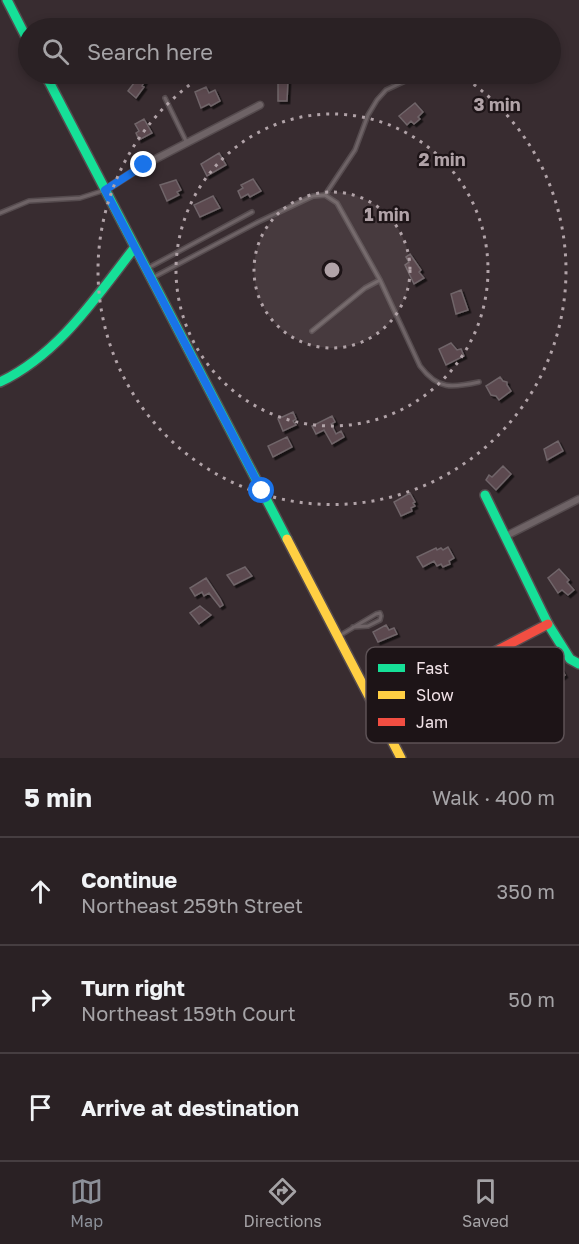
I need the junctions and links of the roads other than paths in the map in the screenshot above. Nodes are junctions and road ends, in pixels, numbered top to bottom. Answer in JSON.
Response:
{"nodes":[{"id":1,"x":7,"y":0,"type":"edge"},
{"id":2,"x":18,"y":21,"type":"edge"},
{"id":3,"x":50,"y":84,"type":"edge"},
{"id":4,"x":399,"y":84,"type":"edge"},
{"id":5,"x":165,"y":98,"type":"dead end"},
{"id":6,"x":260,"y":105,"type":"dead end"},
{"id":7,"x":187,"y":143,"type":"junction"},
{"id":8,"x":105,"y":190,"type":"junction"},
{"id":9,"x":325,"y":195,"type":"junction"},
{"id":10,"x":252,"y":212,"type":"dead end"},
{"id":11,"x":0,"y":213,"type":"edge"},
{"id":12,"x":135,"y":247,"type":"junction"},
{"id":13,"x":146,"y":268,"type":"junction"},
{"id":14,"x":152,"y":278,"type":"junction"},
{"id":15,"x":380,"y":280,"type":"junction"},
{"id":16,"x":312,"y":331,"type":"dead end"},
{"id":17,"x":0,"y":382,"type":"edge"},
{"id":18,"x":479,"y":382,"type":"dead end"},
{"id":19,"x":484,"y":495,"type":"dead end"},
{"id":20,"x":579,"y":499,"type":"edge"},
{"id":21,"x":506,"y":536,"type":"junction"},
{"id":22,"x":548,"y":624,"type":"junction"},
{"id":23,"x":353,"y":627,"type":"junction"},
{"id":24,"x":338,"y":638,"type":"junction"},
{"id":25,"x":504,"y":647,"type":"edge"},
{"id":26,"x":562,"y":647,"type":"edge"},
{"id":27,"x":564,"y":649,"type":"edge"},
{"id":28,"x":579,"y":664,"type":"edge"},
{"id":29,"x":366,"y":692,"type":"edge"},
{"id":30,"x":393,"y":743,"type":"edge"},
{"id":31,"x":401,"y":758,"type":"edge"}],
"edges":[{"from":1,"to":2,"type":"street"},
{"from":3,"to":8,"type":"street"},
{"from":4,"to":9,"type":"lane"},
{"from":5,"to":7,"type":"lane"},
{"from":6,"to":7,"type":"street"},
{"from":7,"to":8,"type":"street"},
{"from":8,"to":11,"type":"lane"},
{"from":8,"to":12,"type":"street"},
{"from":9,"to":14,"type":"lane"},
{"from":9,"to":15,"type":"lane"},
{"from":10,"to":13,"type":"lane"},
{"from":12,"to":13,"type":"street"},
{"from":12,"to":17,"type":"street"},
{"from":13,"to":14,"type":"street"},
{"from":14,"to":24,"type":"street"},
{"from":15,"to":16,"type":"lane"},
{"from":15,"to":18,"type":"lane"},
{"from":19,"to":21,"type":"street"},
{"from":20,"to":21,"type":"street"},
{"from":21,"to":22,"type":"street"},
{"from":22,"to":25,"type":"street"},
{"from":22,"to":26,"type":"street"},
{"from":23,"to":23,"type":"lane"},
{"from":23,"to":24,"type":"lane"},
{"from":24,"to":29,"type":"street"},
{"from":27,"to":28,"type":"street"},
{"from":30,"to":31,"type":"street"}]}
